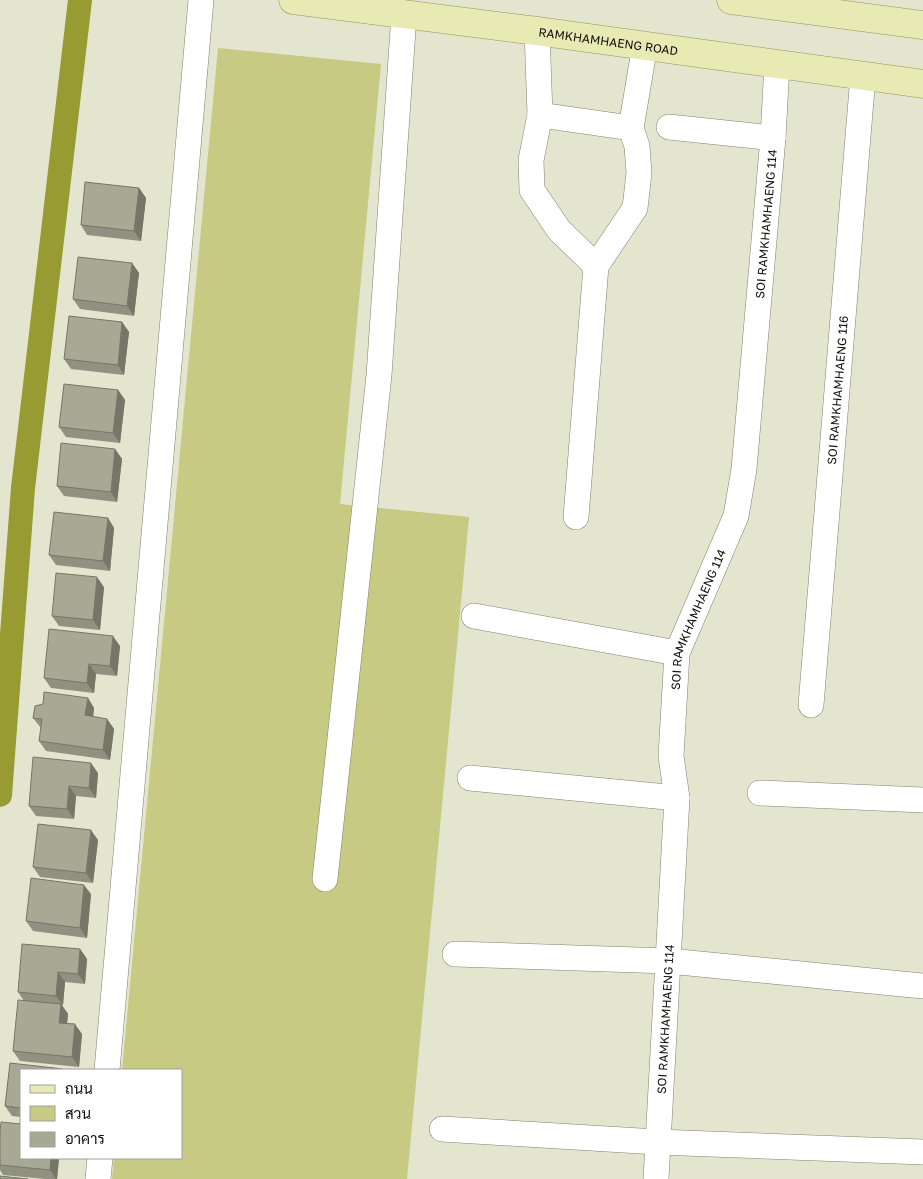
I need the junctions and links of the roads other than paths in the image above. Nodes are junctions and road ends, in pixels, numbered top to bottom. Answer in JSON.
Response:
{"nodes":[{"id":1,"x":201,"y":0,"type":"edge"},
{"id":2,"x":294,"y":0,"type":"edge"},
{"id":3,"x":731,"y":0,"type":"edge"},
{"id":4,"x":773,"y":3,"type":"edge"},
{"id":5,"x":404,"y":15,"type":"junction"},
{"id":6,"x":923,"y":25,"type":"edge"},
{"id":7,"x":537,"y":30,"type":"junction"},
{"id":8,"x":645,"y":46,"type":"junction"},
{"id":9,"x":777,"y":64,"type":"junction"},
{"id":10,"x":863,"y":76,"type":"junction"},
{"id":11,"x":923,"y":84,"type":"edge"},
{"id":12,"x":540,"y":115,"type":"junction"},
{"id":13,"x":669,"y":127,"type":"dead end"},
{"id":14,"x":631,"y":128,"type":"junction"},
{"id":15,"x":773,"y":138,"type":"junction"},
{"id":16,"x":596,"y":266,"type":"junction"},
{"id":17,"x":576,"y":517,"type":"dead end"},
{"id":18,"x":474,"y":616,"type":"dead end"},
{"id":19,"x":677,"y":653,"type":"junction"},
{"id":20,"x":811,"y":705,"type":"dead end"},
{"id":21,"x":470,"y":778,"type":"dead end"},
{"id":22,"x":760,"y":793,"type":"dead end"},
{"id":23,"x":677,"y":798,"type":"junction"},
{"id":24,"x":923,"y":800,"type":"edge"},
{"id":25,"x":325,"y":879,"type":"dead end"},
{"id":26,"x":455,"y":954,"type":"dead end"},
{"id":27,"x":669,"y":961,"type":"junction"},
{"id":28,"x":923,"y":986,"type":"edge"},
{"id":29,"x":108,"y":1069,"type":"edge"},
{"id":30,"x":442,"y":1129,"type":"dead end"},
{"id":31,"x":657,"y":1142,"type":"junction"},
{"id":32,"x":923,"y":1152,"type":"edge"},
{"id":33,"x":100,"y":1159,"type":"edge"},
{"id":34,"x":98,"y":1179,"type":"edge"},
{"id":35,"x":656,"y":1179,"type":"edge"}],
"edges":[{"from":1,"to":29,"type":"street"},
{"from":2,"to":5,"type":"main road","name":"RAMKHAMHAENG ROAD"},
{"from":3,"to":4,"type":"main road"},
{"from":4,"to":6,"type":"main road"},
{"from":5,"to":7,"type":"main road","name":"RAMKHAMHAENG ROAD"},
{"from":5,"to":25,"type":"street"},
{"from":7,"to":8,"type":"main road","name":"RAMKHAMHAENG ROAD"},
{"from":7,"to":12,"type":"street"},
{"from":8,"to":9,"type":"main road","name":"RAMKHAMHAENG ROAD"},
{"from":8,"to":14,"type":"street"},
{"from":9,"to":10,"type":"main road","name":"RAMKHAMHAENG ROAD"},
{"from":9,"to":15,"type":"street","name":"SOI RAMKHAMHAENG 114"},
{"from":10,"to":11,"type":"main road","name":"RAMKHAMHAENG ROAD"},
{"from":10,"to":20,"type":"street","name":"SOI RAMKHAMHAENG 116"},
{"from":12,"to":14,"type":"street"},
{"from":12,"to":16,"type":"street"},
{"from":13,"to":15,"type":"street"},
{"from":14,"to":16,"type":"street"},
{"from":15,"to":19,"type":"street","name":"SOI RAMKHAMHAENG 114"},
{"from":16,"to":17,"type":"street"},
{"from":18,"to":19,"type":"street"},
{"from":19,"to":23,"type":"street","name":"SOI RAMKHAMHAENG 114"},
{"from":21,"to":23,"type":"street"},
{"from":22,"to":24,"type":"street"},
{"from":23,"to":27,"type":"street","name":"SOI RAMKHAMHAENG 114"},
{"from":26,"to":27,"type":"street"},
{"from":27,"to":28,"type":"street"},
{"from":27,"to":31,"type":"street","name":"SOI RAMKHAMHAENG 114"},
{"from":30,"to":31,"type":"street"},
{"from":31,"to":32,"type":"street"},
{"from":31,"to":35,"type":"street","name":"SOI RAMKHAMHAENG 114"},
{"from":33,"to":34,"type":"street"}]}
